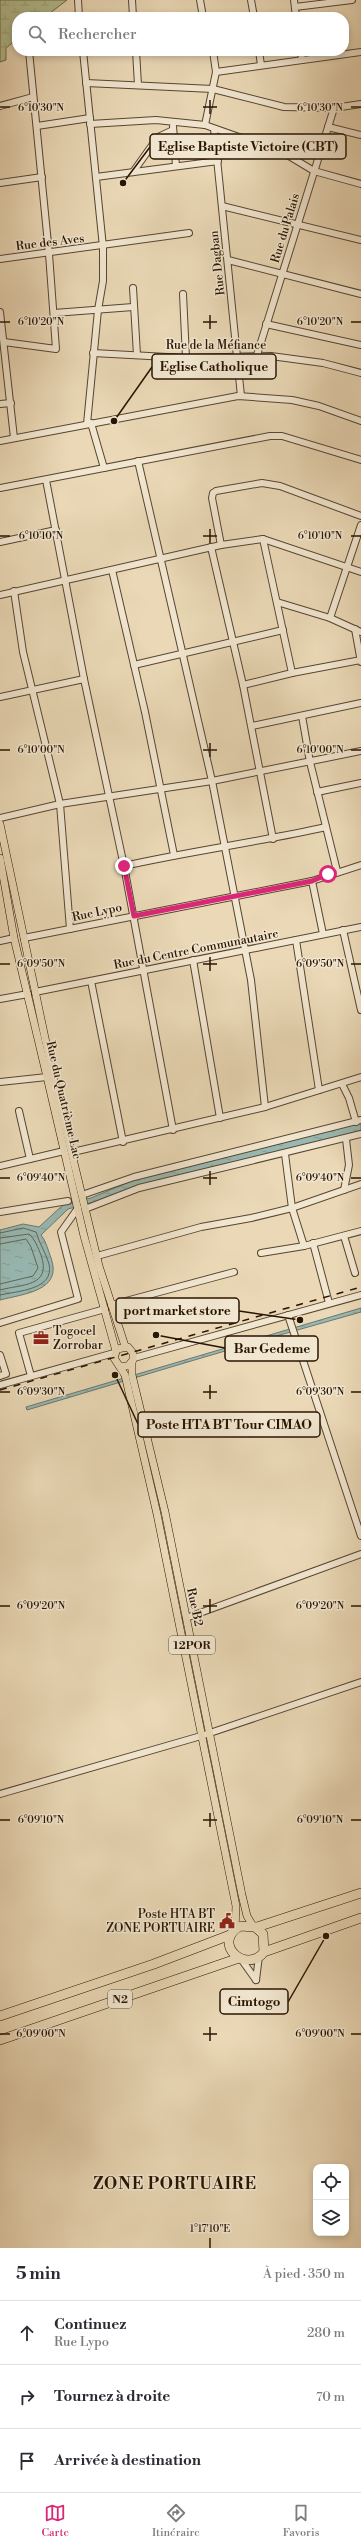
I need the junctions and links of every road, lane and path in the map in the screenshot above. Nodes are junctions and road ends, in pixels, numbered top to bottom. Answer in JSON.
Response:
{"nodes":[{"id":1,"x":78,"y":0,"type":"edge"},
{"id":2,"x":132,"y":0,"type":"edge"},
{"id":3,"x":200,"y":0,"type":"edge"},
{"id":4,"x":251,"y":0,"type":"edge"},
{"id":5,"x":294,"y":0,"type":"edge"},
{"id":6,"x":349,"y":0,"type":"edge"},
{"id":7,"x":295,"y":7,"type":"junction"},
{"id":8,"x":79,"y":12,"type":"edge"},
{"id":9,"x":133,"y":12,"type":"edge"},
{"id":10,"x":202,"y":12,"type":"edge"},
{"id":11,"x":253,"y":12,"type":"edge"},
{"id":12,"x":296,"y":12,"type":"edge"},
{"id":13,"x":361,"y":52,"type":"edge"},
{"id":14,"x":349,"y":54,"type":"edge"},
{"id":15,"x":29,"y":56,"type":"edge"},
{"id":16,"x":83,"y":56,"type":"edge"},
{"id":17,"x":136,"y":56,"type":"edge"},
{"id":18,"x":214,"y":56,"type":"edge"},
{"id":19,"x":260,"y":56,"type":"edge"},
{"id":20,"x":302,"y":56,"type":"edge"},
{"id":21,"x":332,"y":56,"type":"edge"},
{"id":22,"x":302,"y":60,"type":"junction"},
{"id":23,"x":261,"y":65,"type":"junction"},
{"id":24,"x":216,"y":72,"type":"junction"},
{"id":25,"x":86,"y":83,"type":"junction"},
{"id":26,"x":138,"y":85,"type":"junction"},
{"id":27,"x":213,"y":89,"type":"junction"},
{"id":28,"x":33,"y":97,"type":"junction"},
{"id":29,"x":361,"y":104,"type":"edge"},
{"id":30,"x":0,"y":106,"type":"edge"},
{"id":31,"x":334,"y":108,"type":"junction"},
{"id":32,"x":90,"y":121,"type":"junction"},
{"id":33,"x":172,"y":122,"type":"junction"},
{"id":34,"x":206,"y":125,"type":"junction"},
{"id":35,"x":36,"y":126,"type":"junction"},
{"id":36,"x":328,"y":127,"type":"junction"},
{"id":37,"x":214,"y":128,"type":"junction"},
{"id":38,"x":173,"y":130,"type":"junction"},
{"id":39,"x":361,"y":135,"type":"edge"},
{"id":40,"x":218,"y":160,"type":"junction"},
{"id":41,"x":176,"y":166,"type":"junction"},
{"id":42,"x":314,"y":171,"type":"junction"},
{"id":43,"x":133,"y":172,"type":"junction"},
{"id":44,"x":42,"y":177,"type":"junction"},
{"id":45,"x":96,"y":177,"type":"junction"},
{"id":46,"x":0,"y":183,"type":"edge"},
{"id":47,"x":361,"y":184,"type":"edge"},
{"id":48,"x":222,"y":206,"type":"junction"},
{"id":49,"x":298,"y":223,"type":"junction"},
{"id":50,"x":189,"y":233,"type":"dead end"},
{"id":51,"x":361,"y":240,"type":"edge"},
{"id":52,"x":103,"y":247,"type":"junction"},
{"id":53,"x":49,"y":254,"type":"junction"},
{"id":54,"x":0,"y":259,"type":"edge"},
{"id":55,"x":228,"y":260,"type":"junction"},
{"id":56,"x":282,"y":273,"type":"junction"},
{"id":57,"x":133,"y":288,"type":"dead end"},
{"id":58,"x":183,"y":294,"type":"dead end"},
{"id":59,"x":361,"y":294,"type":"edge"},
{"id":60,"x":133,"y":307,"type":"junction"},
{"id":61,"x":98,"y":310,"type":"junction"},
{"id":62,"x":0,"y":312,"type":"edge"},
{"id":63,"x":54,"y":313,"type":"junction"},
{"id":64,"x":266,"y":324,"type":"junction"},
{"id":65,"x":4,"y":342,"type":"junction"},
{"id":66,"x":361,"y":346,"type":"edge"},
{"id":67,"x":93,"y":353,"type":"junction"},
{"id":68,"x":137,"y":355,"type":"junction"},
{"id":69,"x":256,"y":355,"type":"junction"},
{"id":70,"x":238,"y":357,"type":"junction"},
{"id":71,"x":186,"y":358,"type":"junction"},
{"id":72,"x":361,"y":373,"type":"edge"},
{"id":73,"x":241,"y":396,"type":"junction"},
{"id":74,"x":11,"y":403,"type":"junction"},
{"id":75,"x":0,"y":404,"type":"edge"},
{"id":76,"x":361,"y":421,"type":"edge"},
{"id":77,"x":89,"y":423,"type":"junction"},
{"id":78,"x":14,"y":438,"type":"junction"},
{"id":79,"x":0,"y":441,"type":"edge"},
{"id":80,"x":138,"y":460,"type":"junction"},
{"id":81,"x":361,"y":460,"type":"edge"},
{"id":82,"x":104,"y":468,"type":"junction"},
{"id":83,"x":46,"y":480,"type":"junction"},
{"id":84,"x":0,"y":488,"type":"edge"},
{"id":85,"x":361,"y":516,"type":"edge"},
{"id":86,"x":361,"y":525,"type":"edge"},
{"id":87,"x":56,"y":530,"type":"junction"},
{"id":88,"x":264,"y":539,"type":"junction"},
{"id":89,"x":0,"y":542,"type":"edge"},
{"id":90,"x":221,"y":545,"type":"junction"},
{"id":91,"x":211,"y":548,"type":"junction"},
{"id":92,"x":161,"y":560,"type":"junction"},
{"id":93,"x":347,"y":567,"type":"junction"},
{"id":94,"x":112,"y":570,"type":"junction"},
{"id":95,"x":361,"y":572,"type":"edge"},
{"id":96,"x":65,"y":580,"type":"junction"},
{"id":97,"x":14,"y":591,"type":"junction"},
{"id":98,"x":0,"y":595,"type":"edge"},
{"id":99,"x":277,"y":602,"type":"junction"},
{"id":100,"x":330,"y":618,"type":"junction"},
{"id":101,"x":283,"y":630,"type":"junction"},
{"id":102,"x":358,"y":630,"type":"edge"},
{"id":103,"x":233,"y":642,"type":"junction"},
{"id":104,"x":182,"y":655,"type":"junction"},
{"id":105,"x":361,"y":661,"type":"edge"},
{"id":106,"x":134,"y":665,"type":"junction"},
{"id":107,"x":292,"y":673,"type":"junction"},
{"id":108,"x":84,"y":679,"type":"junction"},
{"id":109,"x":244,"y":685,"type":"junction"},
{"id":110,"x":33,"y":690,"type":"junction"},
{"id":111,"x":0,"y":697,"type":"edge"},
{"id":112,"x":361,"y":703,"type":"edge"},
{"id":113,"x":302,"y":716,"type":"junction"},
{"id":114,"x":252,"y":726,"type":"junction"},
{"id":115,"x":361,"y":751,"type":"edge"},
{"id":116,"x":310,"y":762,"type":"junction"},
{"id":117,"x":261,"y":770,"type":"junction"},
{"id":118,"x":212,"y":781,"type":"junction"},
{"id":119,"x":361,"y":783,"type":"edge"},
{"id":120,"x":161,"y":788,"type":"junction"},
{"id":121,"x":317,"y":792,"type":"junction"},
{"id":122,"x":110,"y":796,"type":"junction"},
{"id":123,"x":60,"y":804,"type":"junction"},
{"id":124,"x":0,"y":818,"type":"edge"},
{"id":125,"x":0,"y":824,"type":"edge"},
{"id":126,"x":326,"y":827,"type":"junction"},
{"id":127,"x":273,"y":839,"type":"junction"},
{"id":128,"x":225,"y":846,"type":"junction"},
{"id":129,"x":174,"y":855,"type":"junction"},
{"id":130,"x":0,"y":858,"type":"edge"},
{"id":131,"x":361,"y":865,"type":"edge"},
{"id":132,"x":124,"y":866,"type":"junction"},
{"id":133,"x":337,"y":871,"type":"junction"},
{"id":134,"x":312,"y":881,"type":"junction"},
{"id":135,"x":3,"y":888,"type":"edge"},
{"id":136,"x":234,"y":897,"type":"junction"},
{"id":137,"x":134,"y":916,"type":"junction"},
{"id":138,"x":361,"y":927,"type":"edge"},
{"id":139,"x":70,"y":929,"type":"junction"},
{"id":140,"x":343,"y":930,"type":"junction"},
{"id":141,"x":323,"y":934,"type":"junction"},
{"id":142,"x":14,"y":938,"type":"junction"},
{"id":143,"x":24,"y":938,"type":"junction"},
{"id":144,"x":296,"y":940,"type":"junction"},
{"id":145,"x":0,"y":941,"type":"edge"},
{"id":146,"x":244,"y":950,"type":"junction"},
{"id":147,"x":193,"y":960,"type":"junction"},
{"id":148,"x":144,"y":970,"type":"junction"},
{"id":149,"x":91,"y":981,"type":"junction"},
{"id":150,"x":31,"y":993,"type":"junction"},
{"id":151,"x":0,"y":999,"type":"edge"},
{"id":152,"x":361,"y":1010,"type":"edge"},
{"id":153,"x":37,"y":1020,"type":"junction"},
{"id":154,"x":47,"y":1077,"type":"junction"},
{"id":155,"x":361,"y":1077,"type":"edge"},
{"id":156,"x":0,"y":1082,"type":"edge"},
{"id":157,"x":342,"y":1084,"type":"junction"},
{"id":158,"x":319,"y":1090,"type":"junction"},
{"id":159,"x":266,"y":1107,"type":"junction"},
{"id":160,"x":19,"y":1112,"type":"dead end"},
{"id":161,"x":220,"y":1118,"type":"junction"},
{"id":162,"x":359,"y":1121,"type":"edge"},
{"id":163,"x":173,"y":1130,"type":"junction"},
{"id":164,"x":361,"y":1134,"type":"edge"},
{"id":165,"x":346,"y":1139,"type":"junction"},
{"id":166,"x":123,"y":1142,"type":"junction"},
{"id":167,"x":64,"y":1151,"type":"junction"},
{"id":168,"x":73,"y":1152,"type":"junction"},
{"id":169,"x":285,"y":1154,"type":"junction"},
{"id":170,"x":30,"y":1159,"type":"junction"},
{"id":171,"x":0,"y":1166,"type":"edge"},
{"id":172,"x":361,"y":1184,"type":"edge"},
{"id":173,"x":344,"y":1190,"type":"junction"},
{"id":174,"x":82,"y":1195,"type":"junction"},
{"id":175,"x":68,"y":1201,"type":"dead end"},
{"id":176,"x":82,"y":1208,"type":"junction"},
{"id":177,"x":292,"y":1208,"type":"junction"},
{"id":178,"x":0,"y":1212,"type":"edge"},
{"id":179,"x":361,"y":1231,"type":"edge"},
{"id":180,"x":344,"y":1236,"type":"junction"},
{"id":181,"x":312,"y":1243,"type":"junction"},
{"id":182,"x":304,"y":1246,"type":"junction"},
{"id":183,"x":261,"y":1253,"type":"dead end"},
{"id":184,"x":97,"y":1256,"type":"junction"},
{"id":185,"x":234,"y":1272,"type":"dead end"},
{"id":186,"x":355,"y":1273,"type":"dead end"},
{"id":187,"x":361,"y":1295,"type":"edge"},
{"id":188,"x":329,"y":1303,"type":"junction"},
{"id":189,"x":108,"y":1307,"type":"junction"},
{"id":190,"x":288,"y":1315,"type":"junction"},
{"id":191,"x":0,"y":1323,"type":"edge"},
{"id":192,"x":125,"y":1346,"type":"junction"},
{"id":193,"x":115,"y":1352,"type":"junction"},
{"id":194,"x":0,"y":1355,"type":"edge"},
{"id":195,"x":133,"y":1360,"type":"junction"},
{"id":196,"x":120,"y":1366,"type":"junction"},
{"id":197,"x":0,"y":1376,"type":"edge"},
{"id":198,"x":32,"y":1376,"type":"junction"},
{"id":199,"x":0,"y":1385,"type":"edge"},
{"id":200,"x":361,"y":1536,"type":"edge"},
{"id":201,"x":361,"y":1554,"type":"edge"},
{"id":202,"x":186,"y":1618,"type":"junction"},
{"id":203,"x":361,"y":1682,"type":"edge"},
{"id":204,"x":210,"y":1733,"type":"junction"},
{"id":205,"x":201,"y":1736,"type":"junction"},
{"id":206,"x":0,"y":1794,"type":"edge"},
{"id":207,"x":361,"y":1893,"type":"edge"},
{"id":208,"x":361,"y":1918,"type":"edge"},
{"id":209,"x":255,"y":1927,"type":"junction"},
{"id":210,"x":233,"y":1932,"type":"junction"},
{"id":211,"x":262,"y":1954,"type":"junction"},
{"id":212,"x":240,"y":1958,"type":"junction"},
{"id":213,"x":0,"y":2016,"type":"edge"},
{"id":214,"x":0,"y":2040,"type":"edge"}],
"edges":[{"from":1,"to":8,"type":"street"},
{"from":2,"to":9,"type":"street"},
{"from":3,"to":10,"type":"street"},
{"from":4,"to":11,"type":"street"},
{"from":5,"to":7,"type":"street"},
{"from":6,"to":7,"type":"street"},
{"from":7,"to":12,"type":"street"},
{"from":13,"to":14,"type":"street"},
{"from":15,"to":28,"type":"street"},
{"from":16,"to":25,"type":"street"},
{"from":17,"to":26,"type":"street"},
{"from":18,"to":24,"type":"street"},
{"from":19,"to":23,"type":"street"},
{"from":20,"to":22,"type":"street"},
{"from":21,"to":22,"type":"street"},
{"from":22,"to":23,"type":"street"},
{"from":23,"to":24,"type":"street"},
{"from":24,"to":27,"type":"street"},
{"from":25,"to":26,"type":"street"},
{"from":25,"to":32,"type":"street"},
{"from":26,"to":27,"type":"street"},
{"from":27,"to":31,"type":"street"},
{"from":27,"to":34,"type":"street"},
{"from":28,"to":30,"type":"street"},
{"from":28,"to":35,"type":"street"},
{"from":29,"to":31,"type":"street"},
{"from":31,"to":36,"type":"street","name":"Rue du Palais"},
{"from":32,"to":33,"type":"street"},
{"from":32,"to":35,"type":"street"},
{"from":32,"to":45,"type":"street"},
{"from":33,"to":34,"type":"street"},
{"from":33,"to":38,"type":"street"},
{"from":34,"to":37,"type":"street"},
{"from":35,"to":44,"type":"street"},
{"from":36,"to":39,"type":"street"},
{"from":36,"to":42,"type":"street","name":"Rue du Palais"},
{"from":37,"to":40,"type":"street","name":"Rue Dagban"},
{"from":37,"to":42,"type":"street"},
{"from":38,"to":41,"type":"street"},
{"from":38,"to":43,"type":"street"},
{"from":40,"to":41,"type":"street"},
{"from":40,"to":48,"type":"street","name":"Rue Dagban"},
{"from":41,"to":43,"type":"street"},
{"from":42,"to":47,"type":"street"},
{"from":42,"to":49,"type":"street","name":"Rue du Palais"},
{"from":43,"to":45,"type":"street"},
{"from":44,"to":46,"type":"street"},
{"from":44,"to":53,"type":"street"},
{"from":45,"to":52,"type":"street"},
{"from":48,"to":49,"type":"street"},
{"from":48,"to":55,"type":"street","name":"Rue Dagban"},
{"from":49,"to":51,"type":"street"},
{"from":49,"to":56,"type":"street","name":"Rue du Palais"},
{"from":50,"to":52,"type":"street","name":"Rue des Aves"},
{"from":52,"to":53,"type":"street","name":"Rue des Aves"},
{"from":52,"to":61,"type":"street"},
{"from":53,"to":54,"type":"street","name":"Rue des Aves"},
{"from":53,"to":63,"type":"street"},
{"from":55,"to":56,"type":"street"},
{"from":55,"to":70,"type":"street","name":"Rue Dagban"},
{"from":56,"to":59,"type":"street"},
{"from":56,"to":64,"type":"street","name":"Rue du Palais"},
{"from":57,"to":60,"type":"street"},
{"from":58,"to":71,"type":"street"},
{"from":60,"to":61,"type":"street"},
{"from":60,"to":68,"type":"street"},
{"from":61,"to":63,"type":"street"},
{"from":61,"to":67,"type":"street"},
{"from":62,"to":65,"type":"street"},
{"from":63,"to":65,"type":"street"},
{"from":64,"to":66,"type":"street"},
{"from":64,"to":69,"type":"street","name":"Rue du Palais"},
{"from":65,"to":74,"type":"street"},
{"from":67,"to":68,"type":"street","name":"Rue de la Méfiance"},
{"from":67,"to":77,"type":"street"},
{"from":68,"to":71,"type":"street","name":"Rue de la Méfiance"},
{"from":69,"to":70,"type":"street","name":"Rue de la Méfiance"},
{"from":69,"to":72,"type":"street","name":"Rue de la Méfiance"},
{"from":70,"to":71,"type":"street","name":"Rue de la Méfiance"},
{"from":70,"to":73,"type":"street","name":"Rue Dagban"},
{"from":73,"to":76,"type":"street"},
{"from":73,"to":77,"type":"street"},
{"from":74,"to":75,"type":"street"},
{"from":74,"to":78,"type":"street"},
{"from":77,"to":78,"type":"street"},
{"from":77,"to":82,"type":"street"},
{"from":78,"to":79,"type":"street"},
{"from":80,"to":81,"type":"street"},
{"from":80,"to":82,"type":"street"},
{"from":80,"to":92,"type":"street"},
{"from":82,"to":83,"type":"street"},
{"from":83,"to":84,"type":"street"},
{"from":83,"to":87,"type":"street"},
{"from":85,"to":90,"type":"street"},
{"from":86,"to":93,"type":"street"},
{"from":87,"to":89,"type":"street"},
{"from":87,"to":96,"type":"street"},
{"from":88,"to":90,"type":"street"},
{"from":88,"to":93,"type":"street"},
{"from":88,"to":99,"type":"street"},
{"from":90,"to":91,"type":"street"},
{"from":91,"to":92,"type":"street"},
{"from":91,"to":103,"type":"street"},
{"from":92,"to":94,"type":"street"},
{"from":92,"to":104,"type":"street"},
{"from":93,"to":95,"type":"street"},
{"from":93,"to":100,"type":"street"},
{"from":94,"to":96,"type":"street"},
{"from":94,"to":106,"type":"street"},
{"from":96,"to":97,"type":"street"},
{"from":96,"to":108,"type":"street"},
{"from":97,"to":98,"type":"street"},
{"from":97,"to":110,"type":"street"},
{"from":99,"to":100,"type":"street"},
{"from":99,"to":101,"type":"street"},
{"from":100,"to":102,"type":"street"},
{"from":101,"to":103,"type":"street"},
{"from":101,"to":107,"type":"street"},
{"from":102,"to":105,"type":"street"},
{"from":103,"to":104,"type":"street"},
{"from":103,"to":109,"type":"street"},
{"from":104,"to":106,"type":"street"},
{"from":104,"to":118,"type":"street"},
{"from":105,"to":107,"type":"street"},
{"from":106,"to":120,"type":"street"},
{"from":107,"to":109,"type":"street"},
{"from":108,"to":110,"type":"street"},
{"from":108,"to":122,"type":"street"},
{"from":109,"to":114,"type":"street"},
{"from":110,"to":111,"type":"street"},
{"from":110,"to":123,"type":"street"},
{"from":112,"to":113,"type":"street"},
{"from":113,"to":114,"type":"street"},
{"from":113,"to":116,"type":"street"},
{"from":114,"to":117,"type":"street"},
{"from":115,"to":116,"type":"street"},
{"from":116,"to":117,"type":"street"},
{"from":116,"to":121,"type":"street"},
{"from":117,"to":118,"type":"street"},
{"from":117,"to":127,"type":"street"},
{"from":118,"to":120,"type":"street"},
{"from":118,"to":128,"type":"street"},
{"from":119,"to":121,"type":"street"},
{"from":120,"to":122,"type":"street"},
{"from":120,"to":129,"type":"street"},
{"from":121,"to":126,"type":"street"},
{"from":122,"to":123,"type":"street"},
{"from":122,"to":132,"type":"street"},
{"from":123,"to":124,"type":"street"},
{"from":123,"to":139,"type":"street"},
{"from":125,"to":143,"type":"main road"},
{"from":126,"to":127,"type":"street"},
{"from":126,"to":133,"type":"street"},
{"from":127,"to":128,"type":"street"},
{"from":128,"to":129,"type":"street"},
{"from":128,"to":136,"type":"street"},
{"from":129,"to":132,"type":"street"},
{"from":130,"to":135,"type":"main road"},
{"from":131,"to":133,"type":"street","name":"Rue Lypo"},
{"from":132,"to":137,"type":"street"},
{"from":133,"to":134,"type":"street","name":"Rue Lypo"},
{"from":134,"to":136,"type":"street","name":"Rue Lypo"},
{"from":134,"to":141,"type":"street"},
{"from":135,"to":142,"type":"main road"},
{"from":136,"to":137,"type":"street","name":"Rue Lypo"},
{"from":136,"to":146,"type":"street"},
{"from":137,"to":139,"type":"street","name":"Rue Lypo"},
{"from":137,"to":148,"type":"street"},
{"from":138,"to":140,"type":"street","name":"Rue du Centre Communautaire"},
{"from":139,"to":143,"type":"street","name":"Rue Lypo"},
{"from":140,"to":141,"type":"street","name":"Rue du Centre Communautaire"},
{"from":140,"to":152,"type":"street"},
{"from":141,"to":144,"type":"street","name":"Rue du Centre Communautaire"},
{"from":142,"to":145,"type":"street"},
{"from":142,"to":150,"type":"main road"},
{"from":143,"to":150,"type":"main road"},
{"from":144,"to":146,"type":"street","name":"Rue du Centre Communautaire"},
{"from":144,"to":158,"type":"street"},
{"from":146,"to":147,"type":"street","name":"Rue du Centre Communautaire"},
{"from":146,"to":159,"type":"street"},
{"from":147,"to":148,"type":"street","name":"Rue du Centre Communautaire"},
{"from":147,"to":161,"type":"street"},
{"from":148,"to":149,"type":"street","name":"Rue du Centre Communautaire"},
{"from":148,"to":163,"type":"street"},
{"from":149,"to":150,"type":"street","name":"Rue du Centre Communautaire"},
{"from":149,"to":166,"type":"street"},
{"from":150,"to":151,"type":"street","name":"Rue du Centre Communautaire"},
{"from":150,"to":153,"type":"main road","name":"Rue du Quatrième Lac"},
{"from":153,"to":154,"type":"main road","name":"Rue du Quatrième Lac"},
{"from":153,"to":168,"type":"main road","name":"Rue du Quatrième Lac"},
{"from":154,"to":156,"type":"street"},
{"from":154,"to":167,"type":"main road","name":"Rue du Quatrième Lac"},
{"from":155,"to":157,"type":"street"},
{"from":157,"to":158,"type":"street"},
{"from":157,"to":162,"type":"street"},
{"from":158,"to":159,"type":"street"},
{"from":159,"to":161,"type":"street"},
{"from":160,"to":170,"type":"street"},
{"from":161,"to":163,"type":"street"},
{"from":162,"to":174,"type":"street"},
{"from":163,"to":166,"type":"street"},
{"from":164,"to":165,"type":"street"},
{"from":165,"to":169,"type":"street"},
{"from":165,"to":173,"type":"street"},
{"from":166,"to":168,"type":"street"},
{"from":167,"to":170,"type":"street"},
{"from":167,"to":176,"type":"main road","name":"Rue du Quatrième Lac"},
{"from":168,"to":174,"type":"main road","name":"Rue du Quatrième Lac"},
{"from":169,"to":176,"type":"street"},
{"from":169,"to":177,"type":"street"},
{"from":170,"to":171,"type":"street"},
{"from":172,"to":173,"type":"street"},
{"from":173,"to":177,"type":"street"},
{"from":174,"to":176,"type":"main road","name":"Rue du Quatrième Lac"},
{"from":175,"to":178,"type":"street"},
{"from":176,"to":184,"type":"main road","name":"Rue du Quatrième Lac"},
{"from":176,"to":189,"type":"main road","name":"Rue du Quatrième Lac"},
{"from":176,"to":191,"type":"street"},
{"from":177,"to":182,"type":"street"},
{"from":177,"to":184,"type":"street"},
{"from":179,"to":180,"type":"street"},
{"from":180,"to":181,"type":"street"},
{"from":180,"to":186,"type":"street"},
{"from":181,"to":182,"type":"street"},
{"from":181,"to":188,"type":"street"},
{"from":182,"to":183,"type":"street"},
{"from":184,"to":189,"type":"main road","name":"Rue du Quatrième Lac"},
{"from":185,"to":189,"type":"street"},
{"from":187,"to":188,"type":"street"},
{"from":188,"to":190,"type":"street"},
{"from":189,"to":192,"type":"main road","name":"Rue du Quatrième Lac"},
{"from":189,"to":193,"type":"main road","name":"Rue du Quatrième Lac"},
{"from":189,"to":198,"type":"street"},
{"from":190,"to":195,"type":"street"},
{"from":190,"to":200,"type":"street"},
{"from":192,"to":193,"type":"main road"},
{"from":192,"to":195,"type":"main road"},
{"from":193,"to":196,"type":"main road"},
{"from":193,"to":198,"type":"street"},
{"from":194,"to":197,"type":"street"},
{"from":195,"to":196,"type":"main road"},
{"from":195,"to":202,"type":"main road","name":"Rue B2","number":"12POR"},
{"from":196,"to":205,"type":"main road","name":"Rue B2","number":"12POR"},
{"from":198,"to":199,"type":"street"},
{"from":201,"to":202,"type":"street"},
{"from":202,"to":204,"type":"main road","name":"Rue B2","number":"12POR"},
{"from":203,"to":204,"type":"street"},
{"from":204,"to":205,"type":"street"},
{"from":204,"to":209,"type":"main road","name":"Rue B2","number":"12POR"},
{"from":205,"to":206,"type":"street"},
{"from":205,"to":210,"type":"main road","name":"Rue B2","number":"12POR"},
{"from":207,"to":209,"type":"highway","number":"N2"},
{"from":208,"to":211,"type":"highway","number":"N2"},
{"from":209,"to":210,"type":"highway","number":"N2"},
{"from":209,"to":211,"type":"highway"},
{"from":210,"to":212,"type":"highway"},
{"from":210,"to":213,"type":"highway","number":"N2"},
{"from":211,"to":212,"type":"highway","number":"N2"},
{"from":211,"to":212,"type":"street"},
{"from":212,"to":214,"type":"highway","number":"N2"}]}
